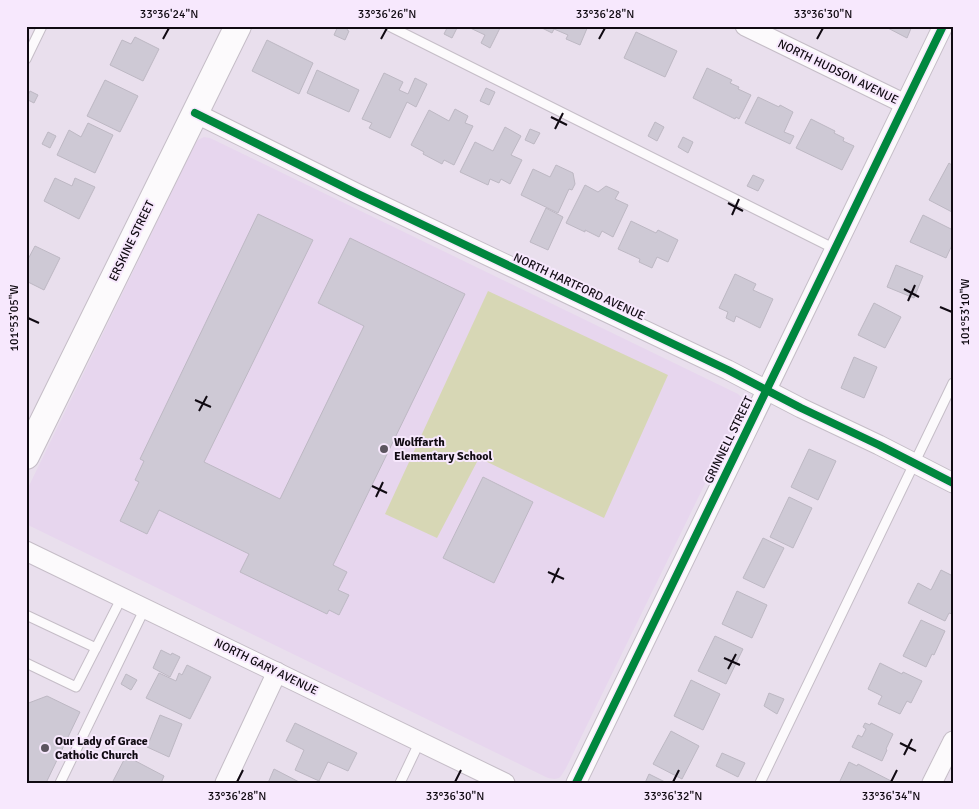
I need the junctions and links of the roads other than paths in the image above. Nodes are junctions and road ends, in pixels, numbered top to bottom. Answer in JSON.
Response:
{"nodes":[{"id":1,"x":42,"y":26,"type":"edge"},
{"id":2,"x":238,"y":26,"type":"edge"},
{"id":3,"x":389,"y":26,"type":"edge"},
{"id":4,"x":745,"y":26,"type":"edge"},
{"id":5,"x":943,"y":26,"type":"edge"},
{"id":6,"x":26,"y":59,"type":"edge"},
{"id":7,"x":905,"y":104,"type":"junction"},
{"id":8,"x":195,"y":113,"type":"junction"},
{"id":9,"x":835,"y":249,"type":"junction"},
{"id":10,"x":953,"y":383,"type":"edge"},
{"id":11,"x":766,"y":390,"type":"junction"},
{"id":12,"x":26,"y":456,"type":"edge"},
{"id":13,"x":914,"y":463,"type":"junction"},
{"id":14,"x":953,"y":483,"type":"edge"},
{"id":15,"x":26,"y":551,"type":"edge"},
{"id":16,"x":122,"y":597,"type":"junction"},
{"id":17,"x":144,"y":608,"type":"junction"},
{"id":18,"x":26,"y":615,"type":"edge"},
{"id":19,"x":96,"y":648,"type":"junction"},
{"id":20,"x":27,"y":664,"type":"edge"},
{"id":21,"x":277,"y":672,"type":"junction"},
{"id":22,"x":420,"y":741,"type":"junction"},
{"id":23,"x":953,"y":741,"type":"edge"},
{"id":24,"x":60,"y":783,"type":"edge"},
{"id":25,"x":225,"y":783,"type":"edge"},
{"id":26,"x":400,"y":783,"type":"edge"},
{"id":27,"x":505,"y":783,"type":"edge"},
{"id":28,"x":576,"y":783,"type":"edge"},
{"id":29,"x":760,"y":783,"type":"edge"},
{"id":30,"x":932,"y":783,"type":"edge"}],
"edges":[{"from":1,"to":6,"type":"lane"},
{"from":2,"to":8,"type":"street","name":"ERSKINE STREET"},
{"from":3,"to":9,"type":"lane"},
{"from":4,"to":7,"type":"street","name":"NORTH HUDSON AVENUE"},
{"from":5,"to":7,"type":"street","name":"GRINNELL STREET"},
{"from":7,"to":9,"type":"street","name":"GRINNELL STREET"},
{"from":8,"to":11,"type":"street","name":"NORTH HARTFORD AVENUE"},
{"from":8,"to":12,"type":"street","name":"ERSKINE STREET"},
{"from":9,"to":11,"type":"street","name":"GRINNELL STREET"},
{"from":10,"to":13,"type":"lane"},
{"from":11,"to":13,"type":"street","name":"NORTH HARTFORD AVENUE"},
{"from":11,"to":28,"type":"street","name":"GRINNELL STREET"},
{"from":13,"to":14,"type":"street","name":"NORTH HARTFORD AVENUE"},
{"from":13,"to":29,"type":"lane"},
{"from":15,"to":16,"type":"street","name":"NORTH GARY AVENUE"},
{"from":16,"to":17,"type":"street","name":"NORTH GARY AVENUE"},
{"from":16,"to":19,"type":"lane"},
{"from":17,"to":21,"type":"street","name":"NORTH GARY AVENUE"},
{"from":17,"to":24,"type":"lane"},
{"from":18,"to":19,"type":"lane"},
{"from":19,"to":20,"type":"lane"},
{"from":21,"to":22,"type":"street","name":"NORTH GARY AVENUE"},
{"from":21,"to":25,"type":"street"},
{"from":22,"to":26,"type":"lane"},
{"from":22,"to":27,"type":"street","name":"NORTH GARY AVENUE"},
{"from":23,"to":30,"type":"street"}]}
